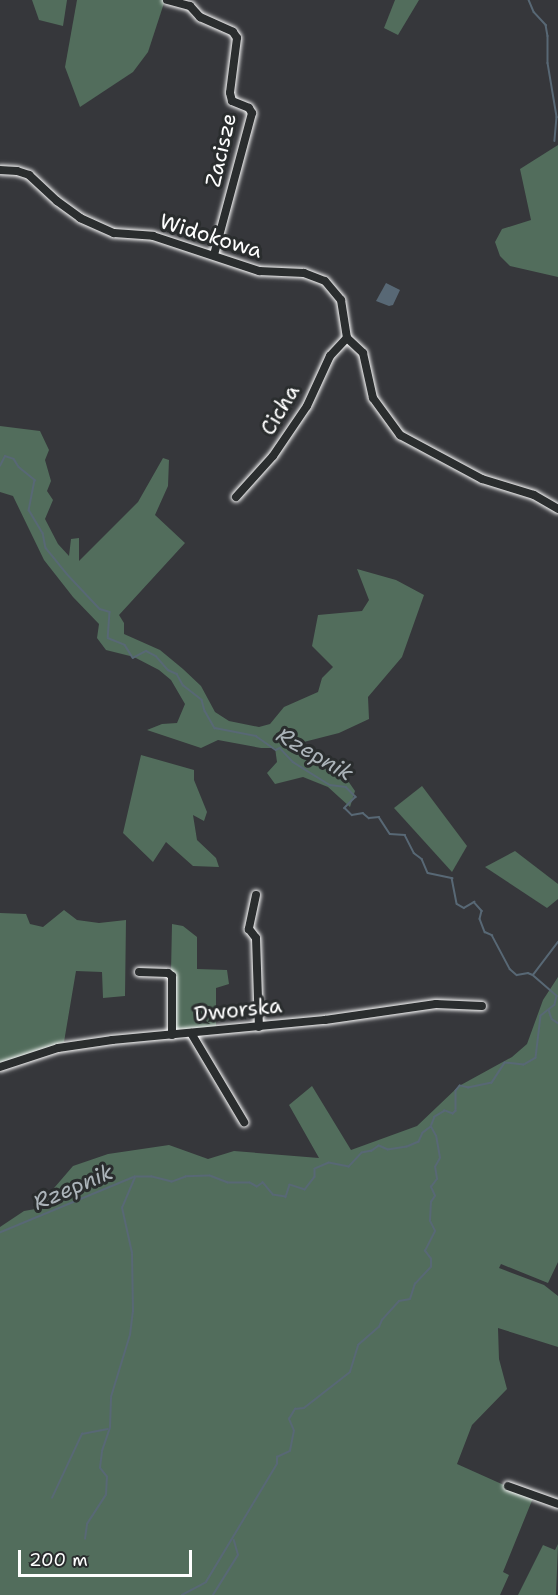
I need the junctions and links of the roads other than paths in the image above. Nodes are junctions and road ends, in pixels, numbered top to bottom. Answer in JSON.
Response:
{"nodes":[{"id":1,"x":167,"y":0,"type":"edge"},
{"id":2,"x":0,"y":170,"type":"edge"},
{"id":3,"x":213,"y":255,"type":"junction"},
{"id":4,"x":347,"y":338,"type":"junction"},
{"id":5,"x":236,"y":496,"type":"dead end"},
{"id":6,"x":558,"y":509,"type":"edge"},
{"id":7,"x":256,"y":895,"type":"dead end"},
{"id":8,"x":139,"y":972,"type":"dead end"},
{"id":9,"x":482,"y":1006,"type":"dead end"},
{"id":10,"x":259,"y":1027,"type":"junction"},
{"id":11,"x":191,"y":1033,"type":"junction"},
{"id":12,"x":172,"y":1035,"type":"junction"},
{"id":13,"x":0,"y":1067,"type":"edge"},
{"id":14,"x":244,"y":1122,"type":"dead end"},
{"id":15,"x":508,"y":1486,"type":"dead end"},
{"id":16,"x":558,"y":1504,"type":"edge"}],
"edges":[{"from":1,"to":3,"type":"street","name":"Zacisze"},
{"from":2,"to":3,"type":"street","name":"Widokowa"},
{"from":3,"to":4,"type":"street","name":"Widokowa"},
{"from":4,"to":5,"type":"street","name":"Cicha"},
{"from":4,"to":6,"type":"street","name":"Widokowa"},
{"from":7,"to":10,"type":"street"},
{"from":8,"to":12,"type":"street"},
{"from":9,"to":10,"type":"street","name":"Dworska"},
{"from":10,"to":11,"type":"street","name":"Dworska"},
{"from":11,"to":12,"type":"street","name":"Dworska"},
{"from":11,"to":14,"type":"street"},
{"from":12,"to":13,"type":"street","name":"Dworska"},
{"from":15,"to":16,"type":"street"}]}
